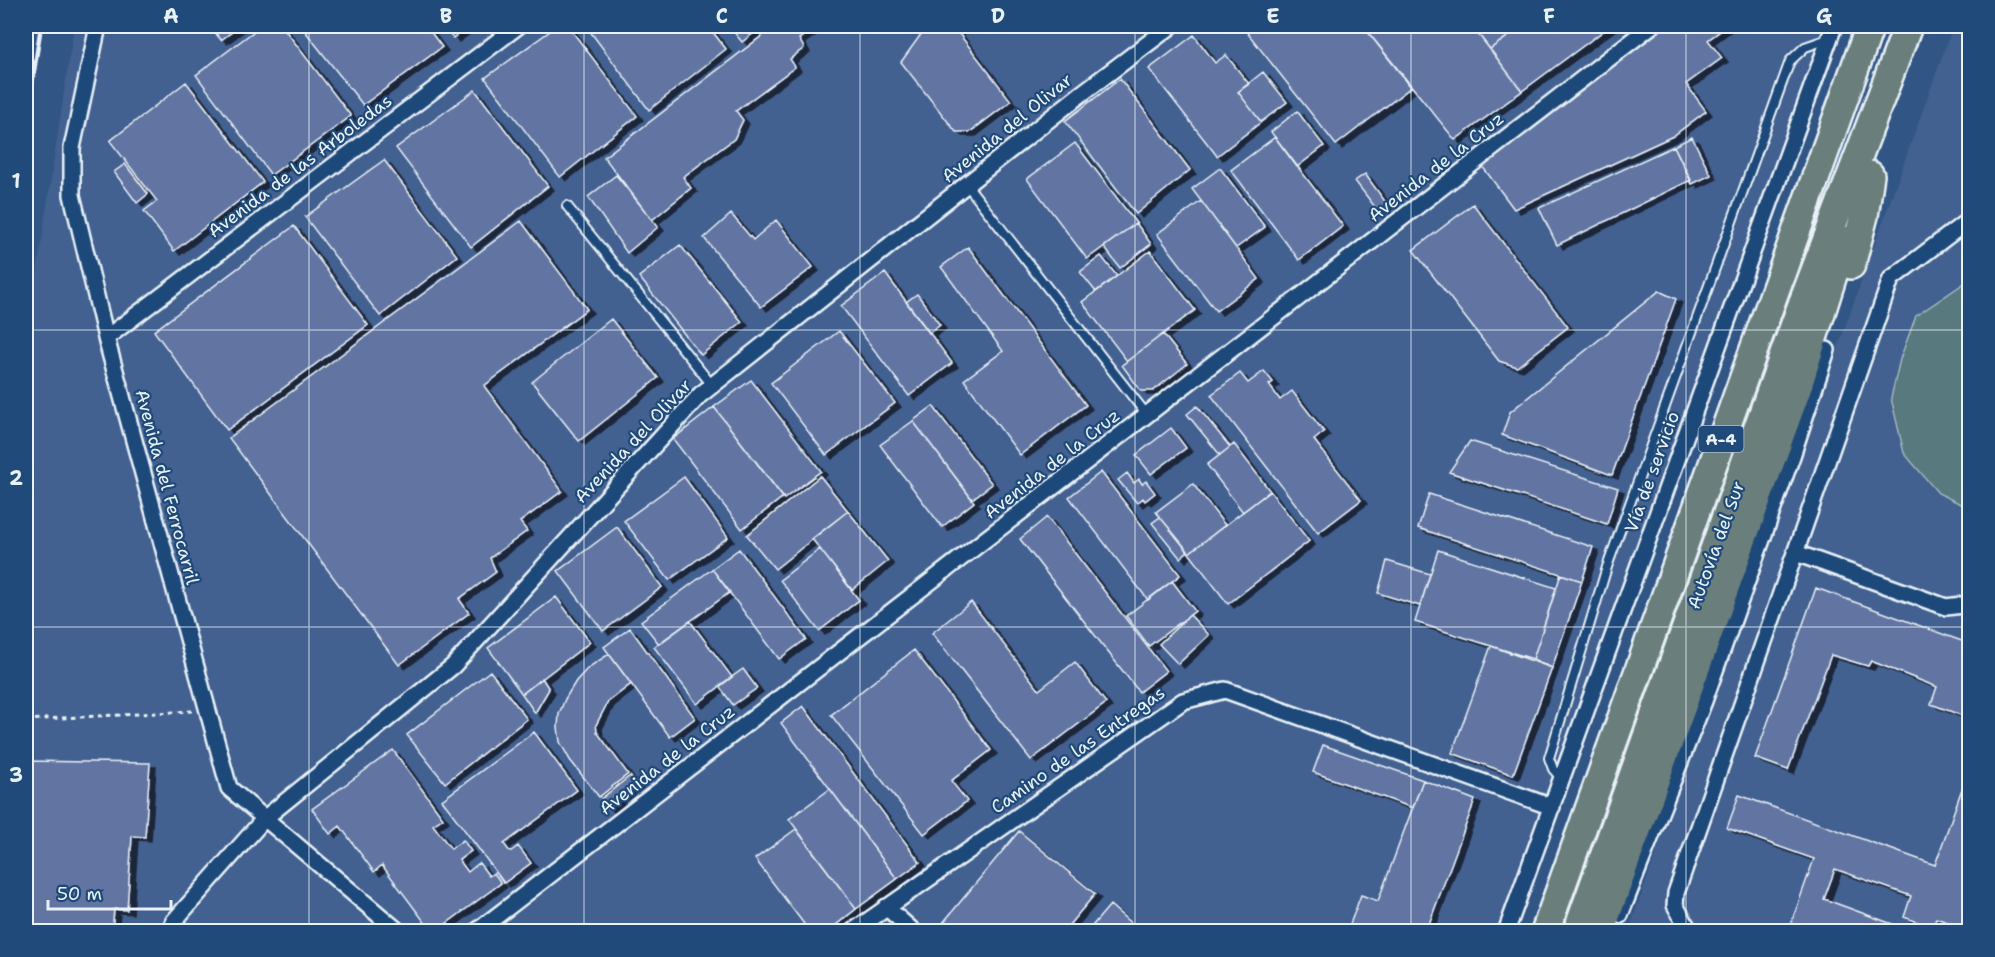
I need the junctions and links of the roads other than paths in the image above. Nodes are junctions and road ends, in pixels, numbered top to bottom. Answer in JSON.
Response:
{"nodes":[{"id":1,"x":98,"y":26,"type":"edge"},
{"id":2,"x":518,"y":26,"type":"edge"},
{"id":3,"x":1171,"y":26,"type":"edge"},
{"id":4,"x":1651,"y":26,"type":"edge"},
{"id":5,"x":1870,"y":26,"type":"edge"},
{"id":6,"x":1908,"y":26,"type":"edge"},
{"id":7,"x":1832,"y":32,"type":"edge"},
{"id":8,"x":1867,"y":130,"type":"junction"},
{"id":9,"x":1870,"y":175,"type":"junction"},
{"id":10,"x":967,"y":185,"type":"junction"},
{"id":11,"x":567,"y":206,"type":"dead end"},
{"id":12,"x":1970,"y":219,"type":"edge"},
{"id":13,"x":106,"y":338,"type":"junction"},
{"id":14,"x":1827,"y":350,"type":"joint"},
{"id":15,"x":712,"y":385,"type":"junction"},
{"id":16,"x":1147,"y":415,"type":"junction"},
{"id":17,"x":1796,"y":553,"type":"junction"},
{"id":18,"x":1970,"y":604,"type":"edge"},
{"id":19,"x":1562,"y":779,"type":"junction"},
{"id":20,"x":1552,"y":807,"type":"junction"},
{"id":21,"x":265,"y":818,"type":"junction"},
{"id":22,"x":886,"y":907,"type":"junction"},
{"id":23,"x":169,"y":932,"type":"edge"},
{"id":24,"x":399,"y":932,"type":"edge"},
{"id":25,"x":476,"y":932,"type":"edge"},
{"id":26,"x":852,"y":932,"type":"edge"},
{"id":27,"x":914,"y":932,"type":"edge"},
{"id":28,"x":1506,"y":932,"type":"edge"},
{"id":29,"x":1545,"y":932,"type":"edge"},
{"id":30,"x":1577,"y":932,"type":"edge"},
{"id":31,"x":1600,"y":932,"type":"edge"},
{"id":32,"x":1613,"y":932,"type":"edge"},
{"id":33,"x":1690,"y":932,"type":"edge"}],
"edges":[{"from":1,"to":13,"type":"street","name":"Avenida del Ferrocarril"},
{"from":2,"to":13,"type":"street","name":"Avenida de las Arboledas"},
{"from":3,"to":10,"type":"street","name":"Avenida del Olivar"},
{"from":4,"to":16,"type":"street","name":"Avenida de la Cruz"},
{"from":5,"to":29,"type":"highway","name":"Autovía del Sur","number":"A-4"},
{"from":6,"to":8,"type":"highway","name":"Autovía del Sur","number":"A-4"},
{"from":7,"to":19,"type":"street","name":"Vía de servicio"},
{"from":7,"to":19,"type":"lane"},
{"from":8,"to":9,"type":"highway"},
{"from":8,"to":30,"type":"highway","name":"Autovía del Sur","number":"A-4"},
{"from":9,"to":14,"type":"highway"},
{"from":9,"to":31,"type":"highway"},
{"from":10,"to":15,"type":"street","name":"Avenida del Olivar"},
{"from":10,"to":16,"type":"lane"},
{"from":11,"to":15,"type":"lane"},
{"from":12,"to":17,"type":"street"},
{"from":13,"to":21,"type":"street","name":"Avenida del Ferrocarril"},
{"from":14,"to":32,"type":"street"},
{"from":15,"to":21,"type":"street","name":"Avenida del Olivar"},
{"from":16,"to":25,"type":"street","name":"Avenida de la Cruz"},
{"from":17,"to":18,"type":"street"},
{"from":17,"to":33,"type":"street"},
{"from":19,"to":20,"type":"street","name":"Vía de servicio"},
{"from":20,"to":22,"type":"street","name":"Camino de las Entregas"},
{"from":20,"to":28,"type":"street","name":"Vía de servicio"},
{"from":21,"to":23,"type":"street","name":"Avenida del Olivar"},
{"from":21,"to":24,"type":"street","name":"Avenida del Ferrocarril"},
{"from":22,"to":26,"type":"street","name":"Camino de las Entregas"},
{"from":22,"to":27,"type":"street"}]}
